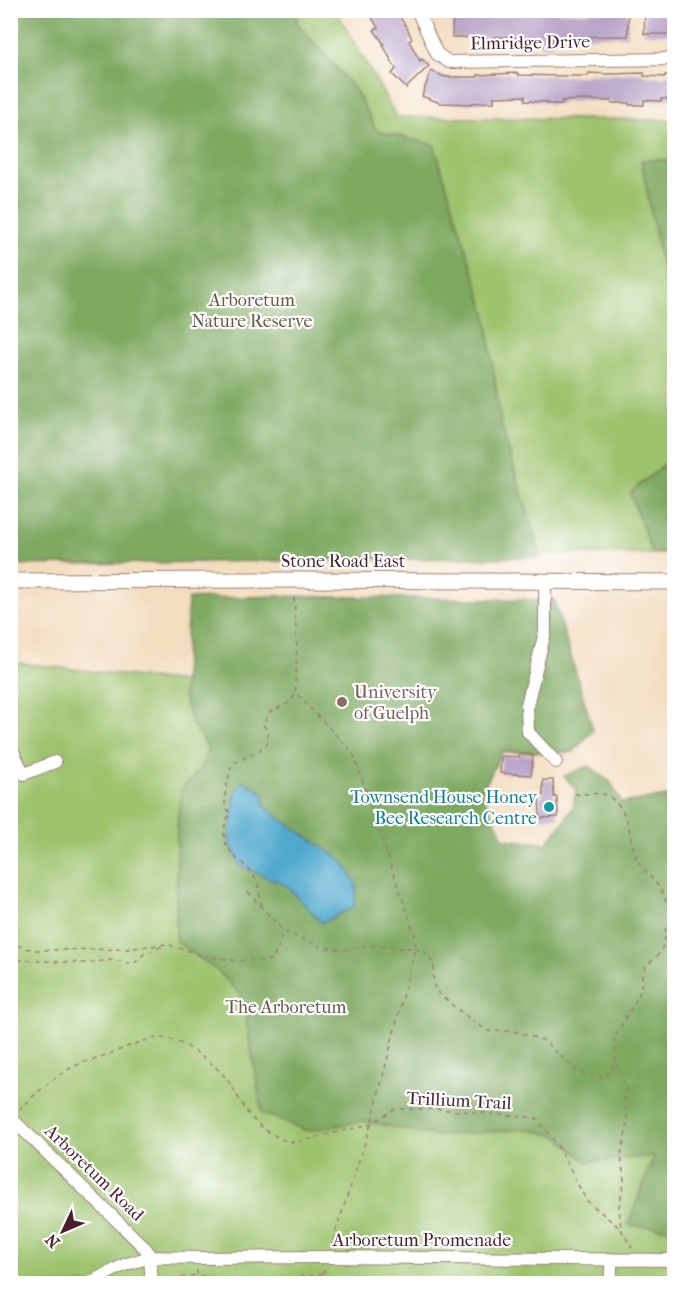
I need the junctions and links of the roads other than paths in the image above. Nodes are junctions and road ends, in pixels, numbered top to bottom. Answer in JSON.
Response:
{"nodes":[{"id":1,"x":417,"y":10,"type":"edge"},
{"id":2,"x":675,"y":59,"type":"edge"},
{"id":3,"x":10,"y":581,"type":"edge"},
{"id":4,"x":545,"y":582,"type":"junction"},
{"id":5,"x":675,"y":582,"type":"edge"},
{"id":6,"x":10,"y":746,"type":"edge"},
{"id":7,"x":54,"y":762,"type":"dead end"},
{"id":8,"x":556,"y":762,"type":"dead end"},
{"id":9,"x":11,"y":1118,"type":"edge"},
{"id":10,"x":150,"y":1257,"type":"junction"},
{"id":11,"x":611,"y":1259,"type":"junction"},
{"id":12,"x":675,"y":1260,"type":"edge"},
{"id":13,"x":87,"y":1284,"type":"edge"},
{"id":14,"x":152,"y":1284,"type":"edge"},
{"id":15,"x":611,"y":1284,"type":"edge"}],
"edges":[{"from":1,"to":2,"type":"street","name":"Elmridge Drive"},
{"from":3,"to":4,"type":"main road","name":"Stone Road East"},
{"from":4,"to":5,"type":"main road","name":"Stone Road East"},
{"from":4,"to":8,"type":"street"},
{"from":6,"to":7,"type":"street"},
{"from":9,"to":10,"type":"street","name":"Arboretum Road"},
{"from":10,"to":11,"type":"street","name":"Arboretum Promenade"},
{"from":10,"to":13,"type":"street"},
{"from":10,"to":14,"type":"street"},
{"from":11,"to":12,"type":"street","name":"Arboretum Promenade"},
{"from":11,"to":15,"type":"street"}]}
